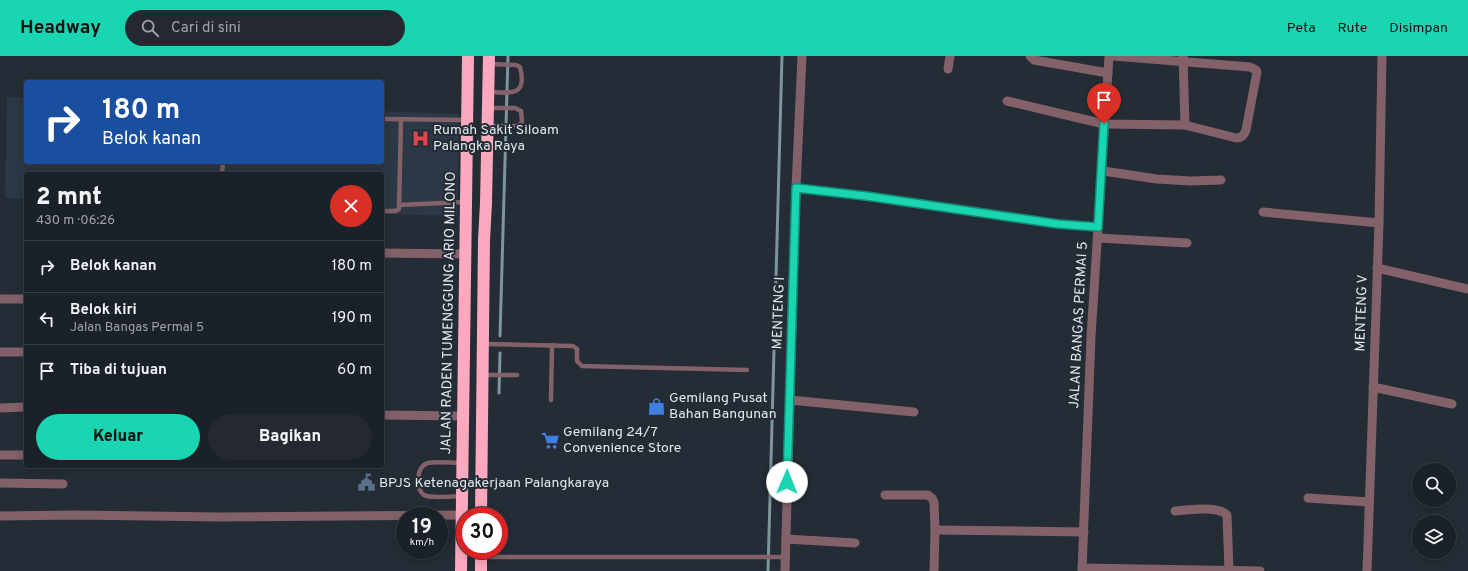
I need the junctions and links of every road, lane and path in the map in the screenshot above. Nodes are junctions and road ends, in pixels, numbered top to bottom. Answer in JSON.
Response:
{"nodes":[{"id":1,"x":468,"y":56,"type":"edge"},
{"id":2,"x":802,"y":56,"type":"edge"},
{"id":3,"x":950,"y":56,"type":"edge"},
{"id":4,"x":1030,"y":56,"type":"edge"},
{"id":5,"x":1109,"y":56,"type":"edge"},
{"id":6,"x":1113,"y":56,"type":"edge"},
{"id":7,"x":1382,"y":56,"type":"edge"},
{"id":8,"x":1183,"y":59,"type":"edge"},
{"id":9,"x":489,"y":60,"type":"edge"},
{"id":10,"x":948,"y":69,"type":"dead end"},
{"id":11,"x":1108,"y":73,"type":"junction"},
{"id":12,"x":488,"y":92,"type":"junction"},
{"id":13,"x":1007,"y":101,"type":"dead end"},
{"id":14,"x":488,"y":108,"type":"junction"},
{"id":15,"x":384,"y":119,"type":"edge"},
{"id":16,"x":401,"y":120,"type":"junction"},
{"id":17,"x":467,"y":120,"type":"junction"},
{"id":18,"x":1104,"y":124,"type":"junction"},
{"id":19,"x":1185,"y":125,"type":"junction"},
{"id":20,"x":488,"y":126,"type":"junction"},
{"id":21,"x":1102,"y":171,"type":"junction"},
{"id":22,"x":1221,"y":180,"type":"dead end"},
{"id":23,"x":796,"y":188,"type":"junction"},
{"id":24,"x":467,"y":202,"type":"junction"},
{"id":25,"x":486,"y":203,"type":"junction"},
{"id":26,"x":399,"y":205,"type":"junction"},
{"id":27,"x":384,"y":210,"type":"edge"},
{"id":28,"x":1263,"y":212,"type":"dead end"},
{"id":29,"x":1379,"y":223,"type":"junction"},
{"id":30,"x":1098,"y":227,"type":"junction"},
{"id":31,"x":1098,"y":238,"type":"junction"},
{"id":32,"x":1187,"y":243,"type":"dead end"},
{"id":33,"x":384,"y":253,"type":"edge"},
{"id":34,"x":465,"y":254,"type":"junction"},
{"id":35,"x":1377,"y":268,"type":"junction"},
{"id":36,"x":1468,"y":289,"type":"edge"},
{"id":37,"x":0,"y":299,"type":"edge"},
{"id":38,"x":24,"y":299,"type":"edge"},
{"id":39,"x":484,"y":344,"type":"junction"},
{"id":40,"x":552,"y":345,"type":"junction"},
{"id":41,"x":0,"y":352,"type":"edge"},
{"id":42,"x":24,"y":352,"type":"edge"},
{"id":43,"x":747,"y":370,"type":"dead end"},
{"id":44,"x":483,"y":375,"type":"junction"},
{"id":45,"x":517,"y":375,"type":"dead end"},
{"id":46,"x":1373,"y":387,"type":"junction"},
{"id":47,"x":552,"y":400,"type":"dead end"},
{"id":48,"x":790,"y":400,"type":"junction"},
{"id":49,"x":1452,"y":404,"type":"dead end"},
{"id":50,"x":24,"y":407,"type":"edge"},
{"id":51,"x":0,"y":408,"type":"edge"},
{"id":52,"x":914,"y":412,"type":"dead end"},
{"id":53,"x":384,"y":415,"type":"edge"},
{"id":54,"x":463,"y":416,"type":"junction"},
{"id":55,"x":0,"y":455,"type":"edge"},
{"id":56,"x":24,"y":455,"type":"edge"},
{"id":57,"x":462,"y":463,"type":"junction"},
{"id":58,"x":0,"y":483,"type":"edge"},
{"id":59,"x":63,"y":484,"type":"dead end"},
{"id":60,"x":885,"y":495,"type":"dead end"},
{"id":61,"x":462,"y":496,"type":"junction"},
{"id":62,"x":1308,"y":498,"type":"dead end"},
{"id":63,"x":1369,"y":502,"type":"junction"},
{"id":64,"x":462,"y":507,"type":"edge"},
{"id":65,"x":481,"y":507,"type":"edge"},
{"id":66,"x":1175,"y":511,"type":"dead end"},
{"id":67,"x":456,"y":515,"type":"edge"},
{"id":68,"x":0,"y":516,"type":"edge"},
{"id":69,"x":935,"y":530,"type":"junction"},
{"id":70,"x":1084,"y":532,"type":"junction"},
{"id":71,"x":786,"y":540,"type":"junction"},
{"id":72,"x":855,"y":543,"type":"dead end"},
{"id":73,"x":508,"y":553,"type":"edge"},
{"id":74,"x":785,"y":558,"type":"junction"},
{"id":75,"x":461,"y":559,"type":"edge"},
{"id":76,"x":481,"y":559,"type":"edge"},
{"id":77,"x":1082,"y":570,"type":"edge"},
{"id":78,"x":461,"y":571,"type":"edge"},
{"id":79,"x":481,"y":571,"type":"edge"},
{"id":80,"x":785,"y":571,"type":"edge"},
{"id":81,"x":934,"y":571,"type":"edge"},
{"id":82,"x":1224,"y":571,"type":"edge"},
{"id":83,"x":1229,"y":571,"type":"edge"},
{"id":84,"x":1260,"y":571,"type":"edge"},
{"id":85,"x":1367,"y":571,"type":"edge"}],
"edges":[{"from":1,"to":17,"type":"highway","name":"JALAN RADEN TUMENGGUNG ARIO MILONO"},
{"from":2,"to":23,"type":"street","name":"MENTENG I"},
{"from":3,"to":10,"type":"street"},
{"from":4,"to":11,"type":"street"},
{"from":5,"to":11,"type":"street","name":"JALAN BANGAS PERMAI 5"},
{"from":6,"to":8,"type":"street"},
{"from":7,"to":29,"type":"street","name":"MENTENG V"},
{"from":8,"to":19,"type":"street"},
{"from":8,"to":19,"type":"street"},
{"from":9,"to":12,"type":"highway"},
{"from":9,"to":12,"type":"lane"},
{"from":11,"to":18,"type":"street","name":"JALAN BANGAS PERMAI 5"},
{"from":12,"to":14,"type":"highway"},
{"from":13,"to":18,"type":"street"},
{"from":14,"to":20,"type":"highway"},
{"from":14,"to":20,"type":"lane"},
{"from":15,"to":16,"type":"lane"},
{"from":16,"to":17,"type":"lane"},
{"from":16,"to":26,"type":"lane"},
{"from":17,"to":24,"type":"highway","name":"JALAN RADEN TUMENGGUNG ARIO MILONO"},
{"from":18,"to":19,"type":"street"},
{"from":18,"to":21,"type":"street","name":"JALAN BANGAS PERMAI 5"},
{"from":20,"to":25,"type":"highway"},
{"from":21,"to":22,"type":"street"},
{"from":21,"to":30,"type":"street","name":"JALAN BANGAS PERMAI 5"},
{"from":23,"to":30,"type":"street"},
{"from":23,"to":48,"type":"street","name":"MENTENG I"},
{"from":24,"to":25,"type":"highway"},
{"from":24,"to":26,"type":"lane"},
{"from":24,"to":34,"type":"highway","name":"JALAN RADEN TUMENGGUNG ARIO MILONO"},
{"from":25,"to":39,"type":"highway"},
{"from":26,"to":27,"type":"lane"},
{"from":28,"to":29,"type":"street"},
{"from":29,"to":35,"type":"street","name":"MENTENG V"},
{"from":30,"to":31,"type":"street","name":"JALAN BANGAS PERMAI 5"},
{"from":31,"to":32,"type":"street"},
{"from":31,"to":70,"type":"street","name":"JALAN BANGAS PERMAI 5"},
{"from":33,"to":34,"type":"street"},
{"from":34,"to":54,"type":"highway","name":"JALAN RADEN TUMENGGUNG ARIO MILONO"},
{"from":35,"to":36,"type":"street"},
{"from":35,"to":46,"type":"street","name":"MENTENG V"},
{"from":37,"to":38,"type":"street"},
{"from":39,"to":40,"type":"lane"},
{"from":39,"to":44,"type":"highway"},
{"from":40,"to":43,"type":"lane"},
{"from":40,"to":47,"type":"lane"},
{"from":41,"to":42,"type":"street"},
{"from":44,"to":45,"type":"lane"},
{"from":44,"to":65,"type":"highway"},
{"from":46,"to":49,"type":"street"},
{"from":46,"to":63,"type":"street","name":"MENTENG V"},
{"from":48,"to":52,"type":"street"},
{"from":48,"to":71,"type":"street","name":"MENTENG I"},
{"from":50,"to":51,"type":"street"},
{"from":53,"to":54,"type":"street"},
{"from":54,"to":57,"type":"highway","name":"JALAN RADEN TUMENGGUNG ARIO MILONO"},
{"from":55,"to":56,"type":"street"},
{"from":57,"to":61,"type":"highway","name":"JALAN RADEN TUMENGGUNG ARIO MILONO"},
{"from":57,"to":61,"type":"lane"},
{"from":58,"to":59,"type":"street"},
{"from":60,"to":69,"type":"street"},
{"from":61,"to":64,"type":"highway","name":"JALAN RADEN TUMENGGUNG ARIO MILONO"},
{"from":62,"to":63,"type":"street"},
{"from":63,"to":85,"type":"street","name":"MENTENG V"},
{"from":66,"to":83,"type":"street"},
{"from":67,"to":68,"type":"street"},
{"from":69,"to":70,"type":"street"},
{"from":69,"to":81,"type":"street"},
{"from":70,"to":77,"type":"street","name":"JALAN BANGAS PERMAI 5"},
{"from":71,"to":72,"type":"street"},
{"from":71,"to":74,"type":"street","name":"MENTENG I"},
{"from":73,"to":74,"type":"lane"},
{"from":74,"to":80,"type":"street","name":"MENTENG I"},
{"from":75,"to":78,"type":"highway","name":"JALAN RADEN TUMENGGUNG ARIO MILONO"},
{"from":76,"to":79,"type":"highway"},
{"from":77,"to":82,"type":"street"},
{"from":82,"to":83,"type":"street"},
{"from":83,"to":84,"type":"street"}]}
